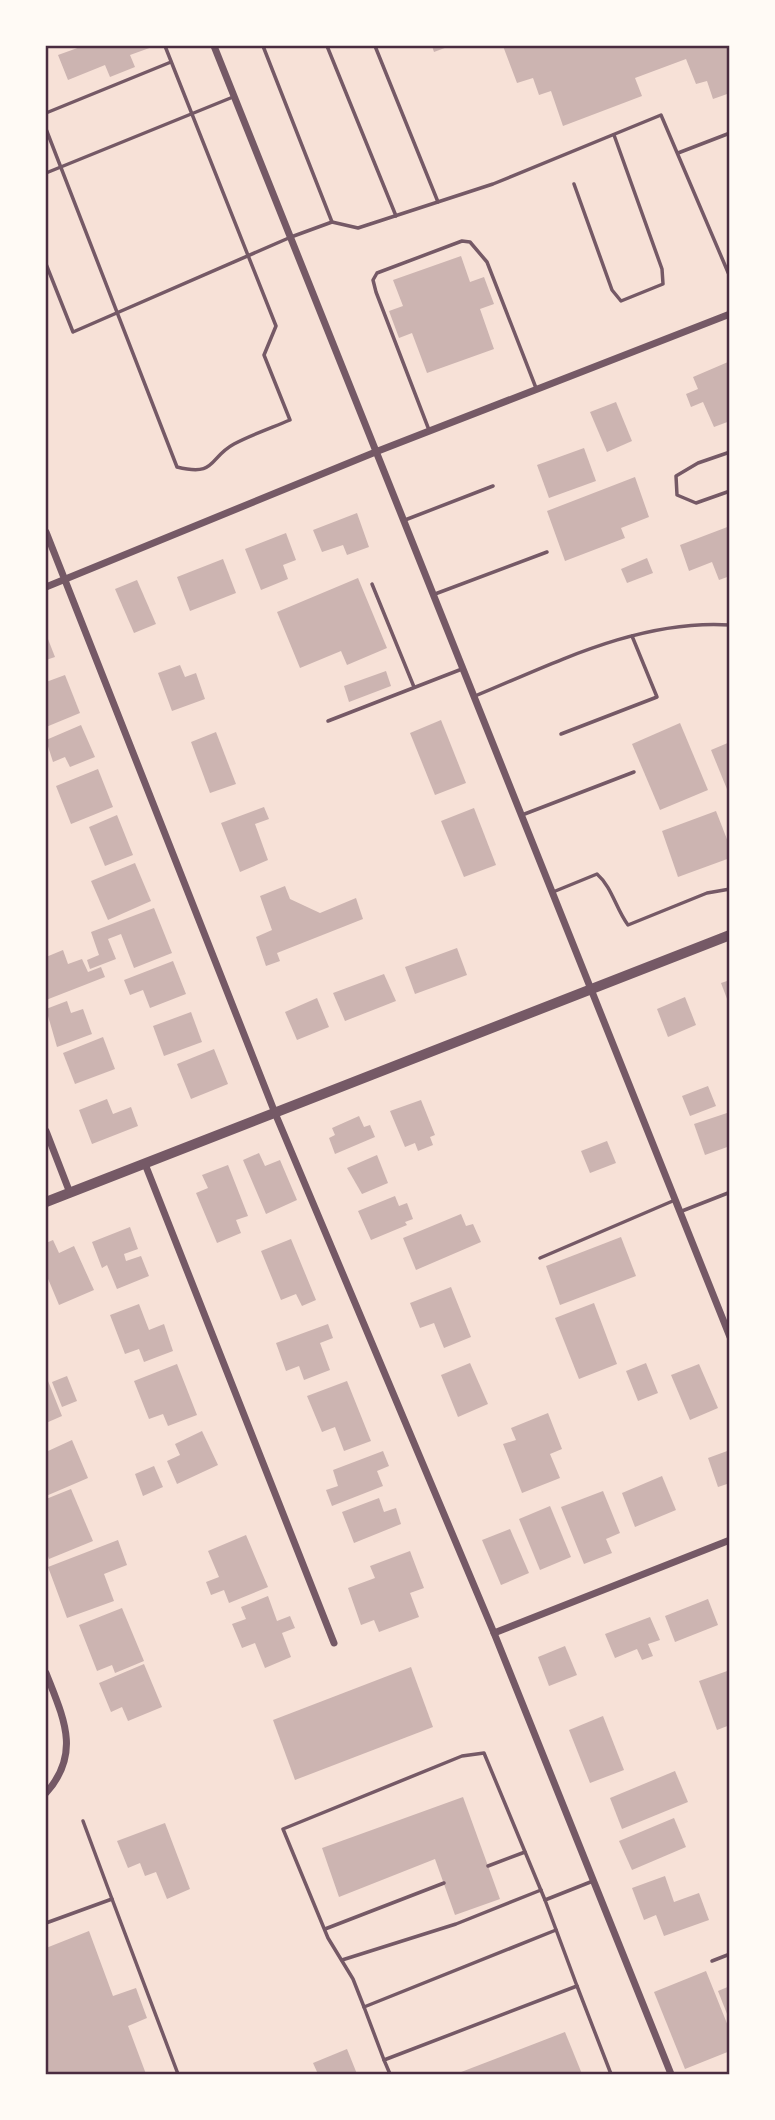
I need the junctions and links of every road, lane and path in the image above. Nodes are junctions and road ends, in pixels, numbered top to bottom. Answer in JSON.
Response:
{"nodes":[{"id":1,"x":165,"y":46,"type":"edge"},
{"id":2,"x":214,"y":46,"type":"edge"},
{"id":3,"x":263,"y":46,"type":"edge"},
{"id":4,"x":327,"y":46,"type":"edge"},
{"id":5,"x":375,"y":46,"type":"edge"},
{"id":6,"x":171,"y":62,"type":"junction"},
{"id":7,"x":234,"y":97,"type":"junction"},
{"id":8,"x":46,"y":113,"type":"edge"},
{"id":9,"x":192,"y":113,"type":"junction"},
{"id":10,"x":46,"y":130,"type":"edge"},
{"id":11,"x":730,"y":133,"type":"edge"},
{"id":12,"x":613,"y":134,"type":"junction"},
{"id":13,"x":678,"y":153,"type":"junction"},
{"id":14,"x":60,"y":167,"type":"junction"},
{"id":15,"x":46,"y":173,"type":"edge"},
{"id":16,"x":574,"y":184,"type":"dead end"},
{"id":17,"x":438,"y":202,"type":"junction"},
{"id":18,"x":396,"y":216,"type":"junction"},
{"id":19,"x":332,"y":222,"type":"junction"},
{"id":20,"x":291,"y":237,"type":"junction"},
{"id":21,"x":248,"y":256,"type":"junction"},
{"id":22,"x":46,"y":264,"type":"edge"},
{"id":23,"x":730,"y":277,"type":"edge"},
{"id":24,"x":117,"y":312,"type":"junction"},
{"id":25,"x":730,"y":314,"type":"edge"},
{"id":26,"x":536,"y":389,"type":"junction"},
{"id":27,"x":429,"y":430,"type":"junction"},
{"id":28,"x":378,"y":451,"type":"junction"},
{"id":29,"x":730,"y":452,"type":"edge"},
{"id":30,"x":493,"y":486,"type":"dead end"},
{"id":31,"x":730,"y":491,"type":"edge"},
{"id":32,"x":405,"y":520,"type":"junction"},
{"id":33,"x":46,"y":532,"type":"edge"},
{"id":34,"x":547,"y":552,"type":"dead end"},
{"id":35,"x":64,"y":579,"type":"junction"},
{"id":36,"x":372,"y":584,"type":"dead end"},
{"id":37,"x":46,"y":587,"type":"edge"},
{"id":38,"x":435,"y":594,"type":"junction"},
{"id":39,"x":730,"y":625,"type":"edge"},
{"id":40,"x":632,"y":636,"type":"junction"},
{"id":41,"x":464,"y":668,"type":"junction"},
{"id":42,"x":414,"y":687,"type":"junction"},
{"id":43,"x":475,"y":696,"type":"junction"},
{"id":44,"x":328,"y":721,"type":"dead end"},
{"id":45,"x":561,"y":734,"type":"dead end"},
{"id":46,"x":634,"y":772,"type":"dead end"},
{"id":47,"x":522,"y":815,"type":"junction"},
{"id":48,"x":730,"y":889,"type":"edge"},
{"id":49,"x":552,"y":892,"type":"junction"},
{"id":50,"x":730,"y":935,"type":"edge"},
{"id":51,"x":591,"y":989,"type":"junction"},
{"id":52,"x":275,"y":1113,"type":"junction"},
{"id":53,"x":46,"y":1131,"type":"edge"},
{"id":54,"x":145,"y":1164,"type":"junction"},
{"id":55,"x":70,"y":1193,"type":"junction"},
{"id":56,"x":728,"y":1193,"type":"edge"},
{"id":57,"x":675,"y":1200,"type":"junction"},
{"id":58,"x":46,"y":1202,"type":"edge"},
{"id":59,"x":680,"y":1212,"type":"junction"},
{"id":60,"x":540,"y":1258,"type":"dead end"},
{"id":61,"x":726,"y":1318,"type":"edge"},
{"id":62,"x":730,"y":1337,"type":"edge"},
{"id":63,"x":730,"y":1540,"type":"edge"},
{"id":64,"x":494,"y":1633,"type":"junction"},
{"id":65,"x":334,"y":1643,"type":"dead end"},
{"id":66,"x":46,"y":1673,"type":"edge"},
{"id":67,"x":46,"y":1793,"type":"edge"},
{"id":68,"x":83,"y":1821,"type":"dead end"},
{"id":69,"x":525,"y":1852,"type":"junction"},
{"id":70,"x":488,"y":1866,"type":"dead end"},
{"id":71,"x":593,"y":1881,"type":"junction"},
{"id":72,"x":444,"y":1883,"type":"dead end"},
{"id":73,"x":541,"y":1890,"type":"junction"},
{"id":74,"x":112,"y":1899,"type":"junction"},
{"id":75,"x":545,"y":1900,"type":"junction"},
{"id":76,"x":46,"y":1923,"type":"edge"},
{"id":77,"x":324,"y":1929,"type":"junction"},
{"id":78,"x":556,"y":1930,"type":"junction"},
{"id":79,"x":730,"y":1954,"type":"edge"},
{"id":80,"x":341,"y":1960,"type":"junction"},
{"id":81,"x":712,"y":1961,"type":"dead end"},
{"id":82,"x":577,"y":1986,"type":"junction"},
{"id":83,"x":364,"y":2007,"type":"junction"},
{"id":84,"x":384,"y":2060,"type":"junction"},
{"id":85,"x":178,"y":2074,"type":"edge"},
{"id":86,"x":390,"y":2074,"type":"edge"},
{"id":87,"x":611,"y":2074,"type":"edge"},
{"id":88,"x":671,"y":2074,"type":"edge"}],
"edges":[{"from":1,"to":6,"type":"lane"},
{"from":2,"to":7,"type":"street"},
{"from":3,"to":19,"type":"lane"},
{"from":4,"to":18,"type":"lane"},
{"from":5,"to":17,"type":"lane"},
{"from":6,"to":8,"type":"lane"},
{"from":6,"to":9,"type":"lane"},
{"from":7,"to":9,"type":"lane"},
{"from":7,"to":20,"type":"street"},
{"from":9,"to":14,"type":"lane"},
{"from":9,"to":21,"type":"lane"},
{"from":10,"to":14,"type":"lane"},
{"from":11,"to":13,"type":"lane"},
{"from":12,"to":13,"type":"lane"},
{"from":12,"to":16,"type":"lane"},
{"from":12,"to":17,"type":"lane"},
{"from":13,"to":23,"type":"lane"},
{"from":14,"to":15,"type":"lane"},
{"from":14,"to":24,"type":"lane"},
{"from":17,"to":18,"type":"lane"},
{"from":18,"to":19,"type":"lane"},
{"from":19,"to":20,"type":"lane"},
{"from":20,"to":21,"type":"lane"},
{"from":20,"to":28,"type":"street"},
{"from":21,"to":24,"type":"lane"},
{"from":21,"to":24,"type":"lane"},
{"from":22,"to":24,"type":"lane"},
{"from":25,"to":26,"type":"street"},
{"from":26,"to":27,"type":"street"},
{"from":26,"to":27,"type":"lane"},
{"from":27,"to":28,"type":"street"},
{"from":28,"to":32,"type":"street"},
{"from":28,"to":35,"type":"street"},
{"from":29,"to":31,"type":"lane"},
{"from":30,"to":32,"type":"lane"},
{"from":32,"to":38,"type":"street"},
{"from":33,"to":35,"type":"street"},
{"from":34,"to":38,"type":"lane"},
{"from":35,"to":37,"type":"street"},
{"from":35,"to":52,"type":"street"},
{"from":36,"to":42,"type":"lane"},
{"from":38,"to":41,"type":"street"},
{"from":39,"to":40,"type":"lane"},
{"from":40,"to":43,"type":"lane"},
{"from":40,"to":45,"type":"lane"},
{"from":41,"to":42,"type":"lane"},
{"from":41,"to":43,"type":"street"},
{"from":42,"to":44,"type":"lane"},
{"from":43,"to":47,"type":"street"},
{"from":46,"to":47,"type":"lane"},
{"from":47,"to":49,"type":"street"},
{"from":48,"to":49,"type":"lane"},
{"from":49,"to":51,"type":"street"},
{"from":50,"to":51,"type":"street"},
{"from":51,"to":52,"type":"street"},
{"from":51,"to":57,"type":"street"},
{"from":52,"to":54,"type":"street"},
{"from":52,"to":64,"type":"street"},
{"from":53,"to":55,"type":"street"},
{"from":54,"to":55,"type":"street"},
{"from":54,"to":65,"type":"street"},
{"from":55,"to":58,"type":"street"},
{"from":56,"to":59,"type":"lane"},
{"from":57,"to":59,"type":"street"},
{"from":57,"to":60,"type":"lane"},
{"from":59,"to":61,"type":"street"},
{"from":61,"to":62,"type":"street"},
{"from":63,"to":64,"type":"street"},
{"from":64,"to":71,"type":"street"},
{"from":66,"to":67,"type":"street"},
{"from":68,"to":74,"type":"lane"},
{"from":69,"to":70,"type":"lane"},
{"from":69,"to":73,"type":"lane"},
{"from":69,"to":77,"type":"lane"},
{"from":71,"to":75,"type":"lane"},
{"from":71,"to":88,"type":"street"},
{"from":72,"to":77,"type":"lane"},
{"from":73,"to":75,"type":"lane"},
{"from":73,"to":80,"type":"lane"},
{"from":74,"to":76,"type":"lane"},
{"from":74,"to":85,"type":"lane"},
{"from":75,"to":78,"type":"lane"},
{"from":77,"to":80,"type":"lane"},
{"from":78,"to":82,"type":"lane"},
{"from":78,"to":83,"type":"lane"},
{"from":79,"to":81,"type":"lane"},
{"from":80,"to":83,"type":"lane"},
{"from":82,"to":84,"type":"lane"},
{"from":82,"to":87,"type":"lane"},
{"from":83,"to":84,"type":"lane"},
{"from":84,"to":86,"type":"lane"}]}
